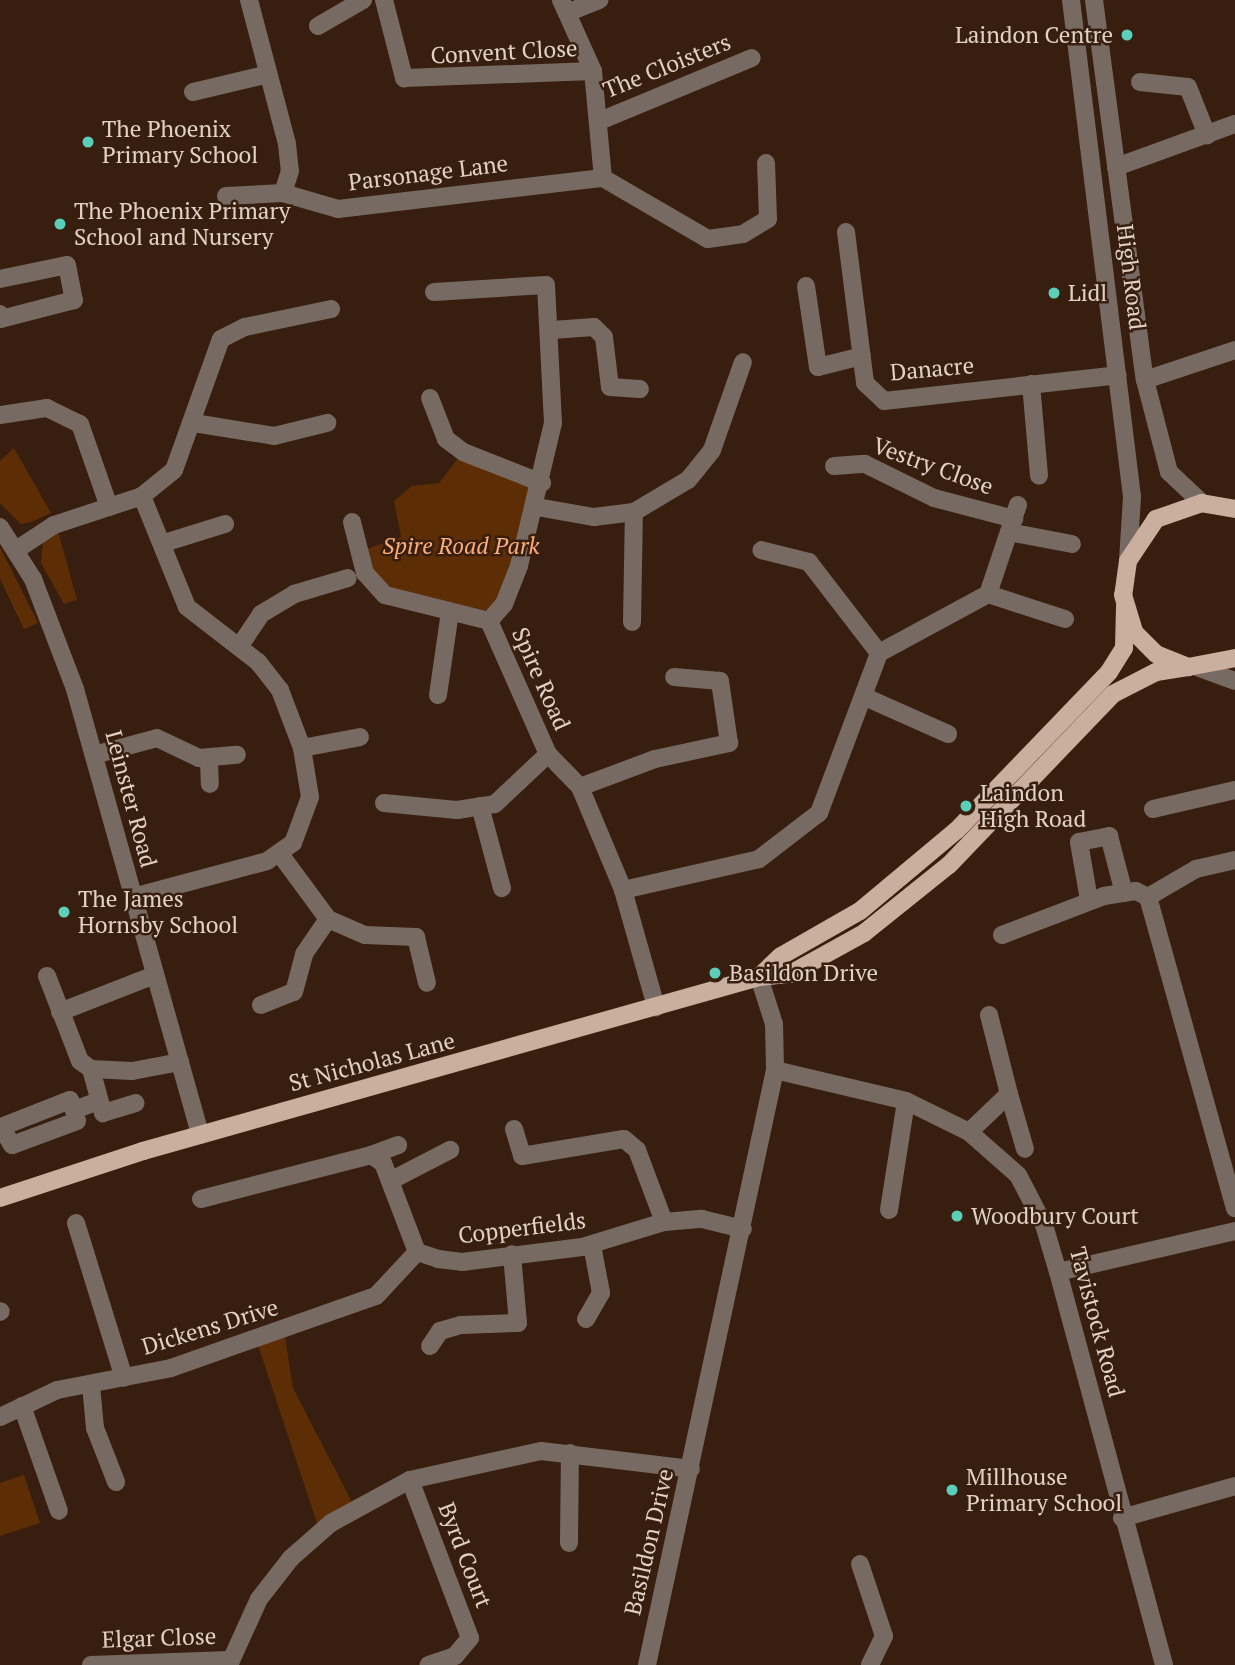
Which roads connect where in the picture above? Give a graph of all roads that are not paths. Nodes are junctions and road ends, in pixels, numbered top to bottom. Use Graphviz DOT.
graph roads {
  1 [pos="363,0"];
  2 [pos="600,0"];
  3 [pos="1070,0"];
  4 [pos="1094,0"];
  5 [pos="250,5"];
  6 [pos="387,5"];
  7 [pos="564,6"];
  8 [pos="318,26"];
  9 [pos="751,58"];
  10 [pos="593,71"];
  11 [pos="265,75"];
  12 [pos="1150,76"];
  13 [pos="193,92"];
  14 [pos="602,120"];
  15 [pos="1235,124"];
  16 [pos="1207,135"];
  17 [pos="766,163"];
  18 [pos="1116,167"];
  19 [pos="603,178"];
  20 [pos="283,192"];
  21 [pos="226,196"];
  22 [pos="846,232"];
  23 [pos="0,279"];
  24 [pos="806,286"];
  25 [pos="434,292"];
  26 [pos="331,309"];
  27 [pos="0,314"];
  28 [pos="552,330"];
  29 [pos="1235,349"];
  30 [pos="862,356"];
  31 [pos="743,362"];
  32 [pos="1118,375"];
  33 [pos="1145,380"];
  34 [pos="1031,384"];
  35 [pos="640,389"];
  36 [pos="430,398"];
  37 [pos="0,415"];
  38 [pos="194,423"];
  39 [pos="327,423"];
  40 [pos="834,466"];
  41 [pos="1040,476"];
  42 [pos="542,483"];
  43 [pos="142,496"];
  44 [pos="1206,503"];
  45 [pos="1235,503"];
  46 [pos="109,507"];
  47 [pos="537,507"];
  48 [pos="1235,509"];
  49 [pos="634,512"];
  50 [pos="1014,519"];
  51 [pos="352,522"];
  52 [pos="225,524"];
  53 [pos="0,527"];
  54 [pos="164,543"];
  55 [pos="1072,544"];
  56 [pos="16,550"];
  57 [pos="761,550"];
  58 [pos="1128,561"];
  59 [pos="348,578"];
  60 [pos="988,594"];
  61 [pos="1125,606"];
  62 [pos="450,612"];
  63 [pos="1065,619"];
  64 [pos="489,621"];
  65 [pos="632,622"];
  66 [pos="239,646"];
  67 [pos="879,653"];
  68 [pos="1235,658"];
  69 [pos="1193,667"];
  70 [pos="674,677"];
  71 [pos="1235,681"];
  72 [pos="438,695"];
  73 [pos="865,697"];
  74 [pos="948,734"];
  75 [pos="360,737"];
  76 [pos="302,748"];
  77 [pos="548,754"];
  78 [pos="94,755"];
  79 [pos="237,755"];
  80 [pos="209,760"];
  81 [pos="210,785"];
  82 [pos="580,788"];
  83 [pos="1235,790"];
  84 [pos="384,803"];
  85 [pos="480,806"];
  86 [pos="1153,809"];
  87 [pos="280,854"];
  88 [pos="1235,860"];
  89 [pos="502,888"];
  90 [pos="623,890"];
  91 [pos="1124,893"];
  92 [pos="133,897"];
  93 [pos="1148,897"];
  94 [pos="1089,900"];
  95 [pos="328,919"];
  96 [pos="1002,935"];
  97 [pos="155,975"];
  98 [pos="47,976"];
  99 [pos="759,978"];
  100 [pos="427,983"];
  101 [pos="261,1005"];
  102 [pos="656,1007"];
  103 [pos="60,1013"];
  104 [pos="989,1015"];
  105 [pos="180,1062"];
  106 [pos="91,1069"];
  107 [pos="775,1070"];
  108 [pos="1009,1094"];
  109 [pos="99,1101"];
  110 [pos="906,1101"];
  111 [pos="136,1103"];
  112 [pos="74,1110"];
  113 [pos="514,1129"];
  114 [pos="969,1132"];
  115 [pos="200,1135"];
  116 [pos="398,1144"];
  117 [pos="1025,1149"];
  118 [pos="450,1150"];
  119 [pos="371,1155"];
  120 [pos="390,1181"];
  121 [pos="0,1198"];
  122 [pos="201,1199"];
  123 [pos="1235,1208"];
  124 [pos="889,1210"];
  125 [pos="664,1222"];
  126 [pos="76,1223"];
  127 [pos="743,1229"];
  128 [pos="1235,1231"];
  129 [pos="592,1245"];
  130 [pos="417,1252"];
  131 [pos="512,1254"];
  132 [pos="1058,1272"];
  133 [pos="586,1318"];
  134 [pos="430,1346"];
  135 [pos="124,1378"];
  136 [pos="91,1385"];
  137 [pos="22,1406"];
  138 [pos="0,1417"];
  139 [pos="570,1453"];
  140 [pos="691,1469"];
  141 [pos="410,1480"];
  142 [pos="116,1482"];
  143 [pos="1235,1486"];
  144 [pos="59,1511"];
  145 [pos="1122,1518"];
  146 [pos="569,1543"];
  147 [pos="860,1564"];
  148 [pos="229,1662"];
  149 [pos="91,1665"];
  150 [pos="429,1665"];
  151 [pos="647,1665"];
  152 [pos="870,1665"];
  153 [pos="1164,1665"];
  1 -- 8 [label="street"];
  2 -- 7 [label="street"];
  3 -- 32 [label="street, High Road"];
  4 -- 18 [label="street, High Road"];
  5 -- 11 [label="street"];
  6 -- 10 [label="street, Convent Close"];
  7 -- 10 [label="street"];
  9 -- 14 [label="street, The Cloisters"];
  10 -- 14 [label="street"];
  11 -- 13 [label="street"];
  11 -- 20 [label="street"];
  12 -- 16 [label="street"];
  14 -- 19 [label="street"];
  15 -- 16 [label="street"];
  16 -- 18 [label="street"];
  17 -- 19 [label="street"];
  18 -- 33 [label="street, High Road"];
  19 -- 20 [label="street, Parsonage Lane"];
  20 -- 21 [label="street"];
  22 -- 30 [label="street, Danacre"];
  23 -- 27 [label="street"];
  24 -- 30 [label="street"];
  25 -- 28 [label="street"];
  26 -- 38 [label="street"];
  28 -- 35 [label="street"];
  28 -- 42 [label="street"];
  29 -- 33 [label="street"];
  30 -- 34 [label="street, Danacre"];
  31 -- 49 [label="street"];
  32 -- 34 [label="street, Danacre"];
  32 -- 58 [label="street, High Road"];
  33 -- 44 [label="street, High Road"];
  34 -- 41 [label="street"];
  36 -- 42 [label="street"];
  37 -- 46 [label="street"];
  38 -- 39 [label="street"];
  38 -- 43 [label="street"];
  40 -- 50 [label="street, Vestry Close"];
  42 -- 47 [label="street"];
  43 -- 46 [label="street"];
  43 -- 54 [label="street"];
  44 -- 45 [label="main road"];
  44 -- 48 [label="main road"];
  44 -- 58 [label="main road"];
  46 -- 56 [label="street"];
  47 -- 49 [label="street"];
  47 -- 64 [label="street"];
  49 -- 65 [label="street"];
  50 -- 55 [label="street, Vestry Close"];
  50 -- 60 [label="street"];
  51 -- 62 [label="street, Spire Road"];
  52 -- 54 [label="street"];
  53 -- 56 [label="street, Leinster Road"];
  54 -- 66 [label="street"];
  56 -- 78 [label="street, Leinster Road"];
  57 -- 67 [label="street"];
  58 -- 61 [label="main road, St Nicholas Lane"];
  59 -- 66 [label="street"];
  60 -- 63 [label="street"];
  60 -- 67 [label="street"];
  61 -- 69 [label="main road"];
  61 -- 99 [label="main road, St Nicholas Lane"];
  62 -- 64 [label="street, Spire Road"];
  62 -- 72 [label="street"];
  64 -- 77 [label="street, Spire Road"];
  66 -- 76 [label="street"];
  67 -- 73 [label="street"];
  68 -- 69 [label="main road, St Nicholas Lane"];
  69 -- 71 [label="street"];
  69 -- 99 [label="main road, St Nicholas Lane"];
  70 -- 82 [label="street"];
  73 -- 74 [label="street"];
  73 -- 90 [label="street"];
  75 -- 76 [label="street"];
  76 -- 87 [label="street"];
  77 -- 82 [label="street, Spire Road"];
  77 -- 85 [label="street"];
  78 -- 80 [label="street"];
  78 -- 92 [label="street, Leinster Road"];
  79 -- 80 [label="street"];
  80 -- 81 [label="street"];
  82 -- 90 [label="street, Spire Road"];
  83 -- 86 [label="street"];
  84 -- 85 [label="street"];
  85 -- 89 [label="street"];
  87 -- 92 [label="street"];
  87 -- 95 [label="street"];
  88 -- 93 [label="street"];
  90 -- 102 [label="street, Spire Road"];
  91 -- 93 [label="street"];
  91 -- 94 [label="street"];
  91 -- 94 [label="street"];
  92 -- 97 [label="street, Leinster Road"];
  93 -- 123 [label="street"];
  94 -- 96 [label="street"];
  95 -- 100 [label="street"];
  95 -- 101 [label="street"];
  97 -- 103 [label="street"];
  97 -- 105 [label="street, Leinster Road"];
  98 -- 103 [label="street"];
  99 -- 102 [label="main road, St Nicholas Lane"];
  99 -- 107 [label="street, Basildon Drive"];
  102 -- 115 [label="main road, St Nicholas Lane"];
  103 -- 106 [label="street"];
  104 -- 108 [label="street"];
  105 -- 106 [label="street"];
  105 -- 115 [label="street, Leinster Road"];
  106 -- 109 [label="street"];
  107 -- 110 [label="street, Tavistock Road"];
  107 -- 127 [label="street, Basildon Drive"];
  108 -- 114 [label="street"];
  108 -- 117 [label="street"];
  109 -- 111 [label="street"];
  109 -- 112 [label="street"];
  110 -- 114 [label="street, Tavistock Road"];
  110 -- 124 [label="street"];
  113 -- 125 [label="street"];
  114 -- 132 [label="street, Tavistock Road"];
  115 -- 121 [label="main road, St Nicholas Lane"];
  116 -- 119 [label="street"];
  118 -- 120 [label="street"];
  119 -- 120 [label="street"];
  119 -- 122 [label="street"];
  120 -- 130 [label="street"];
  125 -- 127 [label="street, Copperfields"];
  125 -- 129 [label="street, Copperfields"];
  126 -- 135 [label="street"];
  127 -- 140 [label="street, Basildon Drive"];
  128 -- 132 [label="street"];
  129 -- 131 [label="street, Copperfields"];
  129 -- 133 [label="street"];
  130 -- 131 [label="street, Copperfields"];
  130 -- 135 [label="street, Dickens Drive"];
  131 -- 134 [label="street"];
  132 -- 145 [label="street, Tavistock Road"];
  135 -- 136 [label="street, Dickens Drive"];
  136 -- 137 [label="street, Dickens Drive"];
  136 -- 142 [label="street"];
  137 -- 138 [label="street, Dickens Drive"];
  137 -- 144 [label="street"];
  139 -- 140 [label="street"];
  139 -- 141 [label="street"];
  139 -- 146 [label="street"];
  140 -- 151 [label="street, Basildon Drive"];
  141 -- 148 [label="street"];
  141 -- 150 [label="street, Byrd Court"];
  143 -- 145 [label="street"];
  145 -- 153 [label="street, Tavistock Road"];
  147 -- 152 [label="street"];
  148 -- 149 [label="street, Elgar Close"];
}
